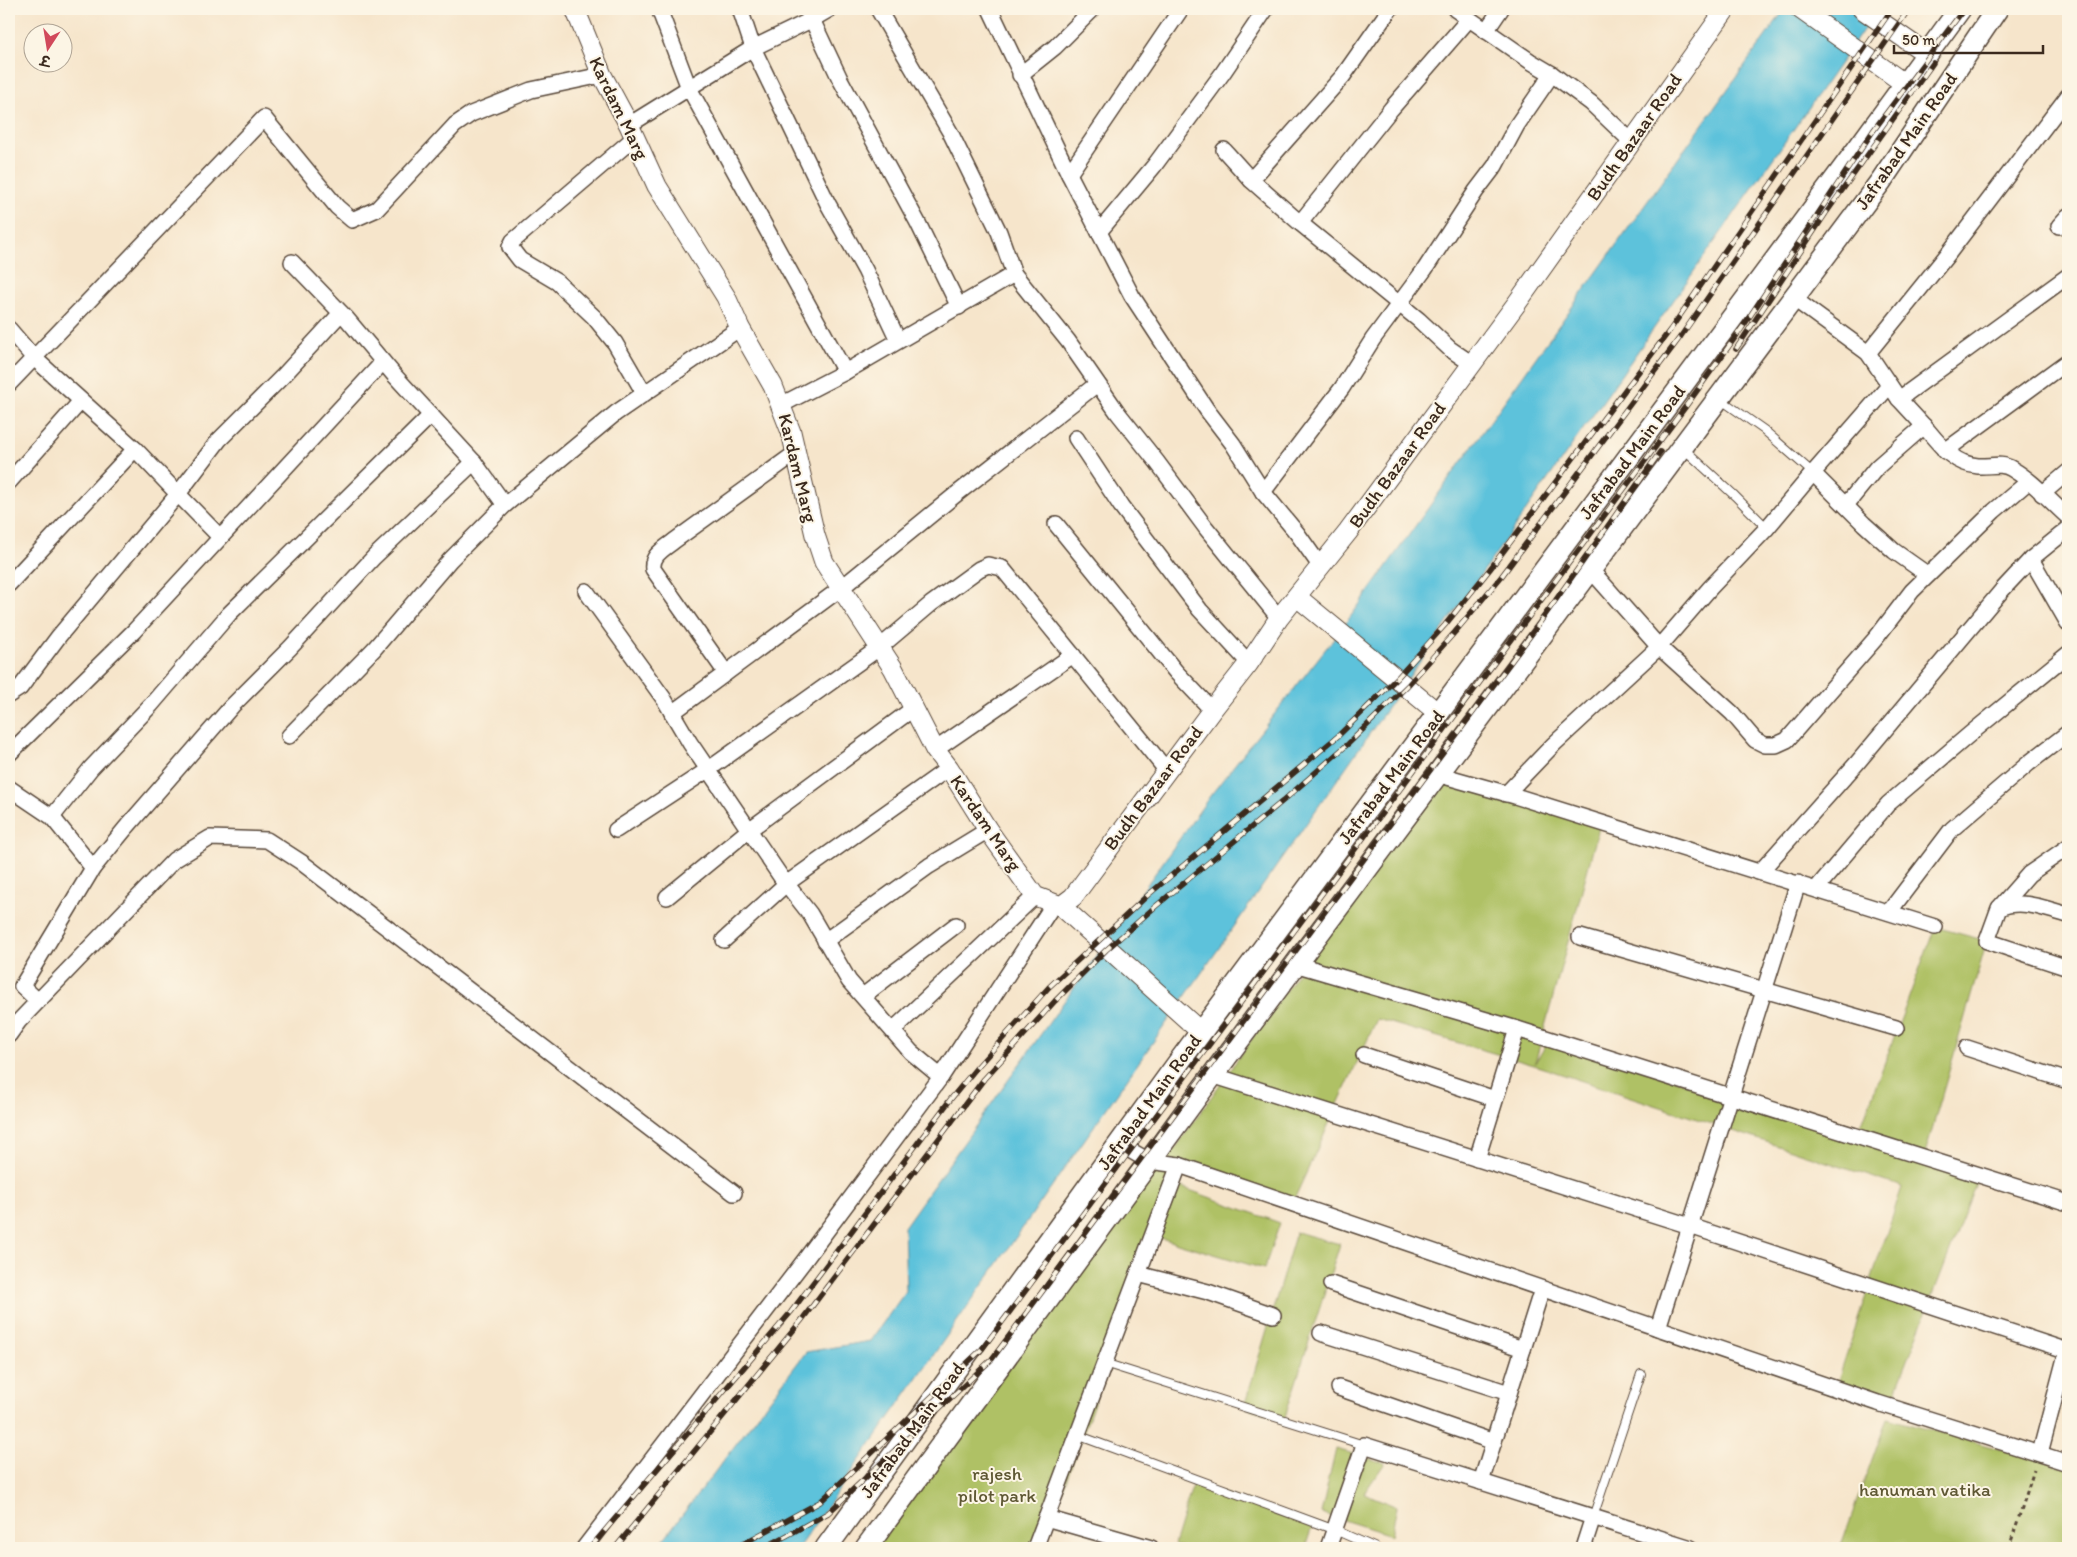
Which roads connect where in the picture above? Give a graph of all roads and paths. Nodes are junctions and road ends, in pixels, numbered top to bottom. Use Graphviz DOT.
graph roads {
  1 [pos="574,9"];
  2 [pos="659,9"];
  3 [pos="740,9"];
  4 [pos="830,9"];
  5 [pos="878,9"];
  6 [pos="990,9"];
  7 [pos="1093,9"];
  8 [pos="1181,9"];
  9 [pos="1266,9"];
  10 [pos="1390,9"];
  11 [pos="1455,9"];
  12 [pos="1501,9"];
  13 [pos="1726,9"];
  14 [pos="1800,9"];
  15 [pos="1862,9"];
  16 [pos="1960,9"];
  17 [pos="1997,9"];
  18 [pos="809,14"];
  19 [pos="1469,19"];
  20 [pos="1486,31"];
  21 [pos="753,48"];
  22 [pos="1927,54"];
  23 [pos="1552,74"];
  24 [pos="602,75"];
  25 [pos="1020,75"];
  26 [pos="1905,84"];
  27 [pos="689,88"];
  28 [pos="2068,96"];
  29 [pos="632,131"];
  30 [pos="1631,141"];
  31 [pos="1224,150"];
  32 [pos="1070,174"];
  33 [pos="1251,180"];
  34 [pos="1300,223"];
  35 [pos="1099,232"];
  36 [pos="292,262"];
  37 [pos="1014,274"];
  38 [pos="2068,276"];
  39 [pos="1793,298"];
  40 [pos="1399,304"];
  41 [pos="959,307"];
  42 [pos="341,313"];
  43 [pos="740,328"];
  44 [pos="9,330"];
  45 [pos="898,340"];
  46 [pos="1868,353"];
  47 [pos="33,357"];
  48 [pos="2068,361"];
  49 [pos="384,362"];
  50 [pos="1472,364"];
  51 [pos="845,372"];
  52 [pos="9,384"];
  53 [pos="1097,384"];
  54 [pos="1889,386"];
  55 [pos="644,392"];
  56 [pos="1718,398"];
  57 [pos="1899,399"];
  58 [pos="81,401"];
  59 [pos="781,405"];
  60 [pos="431,415"];
  61 [pos="1924,426"];
  62 [pos="1076,438"];
  63 [pos="1681,447"];
  64 [pos="135,449"];
  65 [pos="1945,451"];
  66 [pos="797,452"];
  67 [pos="474,462"];
  68 [pos="2068,472"];
  69 [pos="1813,473"];
  70 [pos="9,482"];
  71 [pos="2028,482"];
  72 [pos="1263,492"];
  73 [pos="178,494"];
  74 [pos="2042,494"];
  75 [pos="505,505"];
  76 [pos="1846,505"];
  77 [pos="2068,516"];
  78 [pos="1056,524"];
  79 [pos="1767,528"];
  80 [pos="2068,529"];
  81 [pos="220,537"];
  82 [pos="2031,559"];
  83 [pos="1322,567"];
  84 [pos="1590,570"];
  85 [pos="1928,575"];
  86 [pos="9,584"];
  87 [pos="840,589"];
  88 [pos="586,591"];
  89 [pos="1296,597"];
  90 [pos="1279,618"];
  91 [pos="2068,623"];
  92 [pos="1659,647"];
  93 [pos="880,648"];
  94 [pos="2068,654"];
  95 [pos="1073,655"];
  96 [pos="1248,663"];
  97 [pos="726,673"];
  98 [pos="10,696"];
  99 [pos="914,708"];
  100 [pos="1212,710"];
  101 [pos="672,713"];
  102 [pos="1438,713"];
  103 [pos="2068,733"];
  104 [pos="289,736"];
  105 [pos="935,750"];
  106 [pos="9,754"];
  107 [pos="949,768"];
  108 [pos="709,769"];
  109 [pos="1167,771"];
  110 [pos="1437,774"];
  111 [pos="9,788"];
  112 [pos="1506,794"];
  113 [pos="52,818"];
  114 [pos="616,830"];
  115 [pos="749,830"];
  116 [pos="988,830"];
  117 [pos="2068,847"];
  118 [pos="93,868"];
  119 [pos="1760,872"];
  120 [pos="1798,883"];
  121 [pos="786,884"];
  122 [pos="1816,889"];
  123 [pos="1035,896"];
  124 [pos="667,897"];
  125 [pos="1057,906"];
  126 [pos="1999,908"];
  127 [pos="1890,912"];
  128 [pos="2068,915"];
  129 [pos="956,925"];
  130 [pos="1935,927"];
  131 [pos="1580,937"];
  132 [pos="724,940"];
  133 [pos="825,941"];
  134 [pos="1295,964"];
  135 [pos="2068,968"];
  136 [pos="1763,991"];
  137 [pos="863,996"];
  138 [pos="38,1001"];
  139 [pos="1896,1028"];
  140 [pos="1517,1029"];
  141 [pos="892,1030"];
  142 [pos="1201,1032"];
  143 [pos="9,1035"];
  144 [pos="1967,1048"];
  145 [pos="1364,1055"];
  146 [pos="1212,1075"];
  147 [pos="941,1077"];
  148 [pos="2068,1081"];
  149 [pos="1730,1097"];
  150 [pos="1495,1099"];
  151 [pos="1119,1144"];
  152 [pos="1477,1159"];
  153 [pos="1149,1161"];
  154 [pos="1179,1165"];
  155 [pos="734,1194"];
  156 [pos="2068,1203"];
  157 [pos="1690,1226"];
  158 [pos="1138,1274"];
  159 [pos="1331,1284"];
  160 [pos="1542,1289"];
  161 [pos="1273,1315"];
  162 [pos="1658,1328"];
  163 [pos="1321,1333"];
  164 [pos="1523,1349"];
  165 [pos="2068,1349"];
  166 [pos="1104,1363"];
  167 [pos="1641,1374"];
  168 [pos="1339,1388"];
  169 [pos="1509,1393"];
  170 [pos="1077,1435"];
  171 [pos="1494,1442"];
  172 [pos="1364,1445"];
  173 [pos="2040,1453"];
  174 [pos="2068,1463"];
  175 [pos="1481,1482"];
  176 [pos="1593,1517"];
  177 [pos="1046,1518"];
  178 [pos="1334,1530"];
  179 [pos="584,1548"];
  180 [pos="826,1548"];
  181 [pos="866,1548"];
  182 [pos="1035,1548"];
  183 [pos="1152,1548"];
  184 [pos="1328,1548"];
  185 [pos="1376,1548"];
  186 [pos="1583,1548"];
  187 [pos="1691,1548"];
  188 [pos="2010,1548"];
  1 -- 24 [label="street, Kardam Marg"];
  2 -- 27 [label="street"];
  3 -- 21 [label="street"];
  4 -- 18 [label="street"];
  5 -- 37 [label="street"];
  6 -- 25 [label="street"];
  7 -- 25 [label="street"];
  8 -- 32 [label="street"];
  9 -- 35 [label="street"];
  10 -- 33 [label="street"];
  11 -- 19 [label="street"];
  12 -- 20 [label="street"];
  13 -- 30 [label="street, Budh Bazaar Road"];
  14 -- 26 [label="street"];
  15 -- 22 [label="street"];
  16 -- 22 [label="main road, Jafrabad Main Road"];
  17 -- 39 [label="main road, Jafrabad Main Road"];
  18 -- 21 [label="street"];
  18 -- 41 [label="street"];
  19 -- 20 [label="street"];
  19 -- 34 [label="street"];
  20 -- 23 [label="street"];
  21 -- 27 [label="street"];
  21 -- 45 [label="street"];
  22 -- 26 [label="main road, Jafrabad Main Road"];
  23 -- 30 [label="street"];
  23 -- 40 [label="street"];
  24 -- 29 [label="street, Kardam Marg"];
  24 -- 47 [label="street"];
  25 -- 32 [label="street"];
  26 -- 102 [label="main road, Jafrabad Main Road"];
  27 -- 29 [label="street"];
  27 -- 51 [label="street"];
  28 -- 46 [label="street"];
  29 -- 43 [label="street, Kardam Marg"];
  29 -- 55 [label="street"];
  30 -- 50 [label="street, Budh Bazaar Road"];
  31 -- 33 [label="street"];
  32 -- 35 [label="street"];
  33 -- 34 [label="street"];
  34 -- 40 [label="street"];
  35 -- 72 [label="street"];
  36 -- 42 [label="street"];
  37 -- 41 [label="street"];
  37 -- 53 [label="street"];
  38 -- 57 [label="street"];
  39 -- 46 [label="street"];
  39 -- 56 [label="main road, Jafrabad Main Road"];
  40 -- 50 [label="street"];
  40 -- 72 [label="street"];
  41 -- 45 [label="street"];
  42 -- 49 [label="street"];
  42 -- 73 [label="street"];
  43 -- 55 [label="street"];
  43 -- 59 [label="street, Kardam Marg"];
  44 -- 47 [label="street"];
  45 -- 51 [label="street"];
  46 -- 54 [label="street"];
  47 -- 52 [label="street"];
  47 -- 58 [label="street"];
  48 -- 65 [label="street"];
  49 -- 60 [label="street"];
  49 -- 81 [label="street"];
  50 -- 83 [label="street, Budh Bazaar Road"];
  51 -- 59 [label="street"];
  53 -- 87 [label="street"];
  53 -- 90 [label="street"];
  54 -- 57 [label="street"];
  54 -- 69 [label="street"];
  55 -- 75 [label="street"];
  56 -- 63 [label="main road, Jafrabad Main Road"];
  56 -- 69 [label="lane"];
  57 -- 61 [label="street"];
  58 -- 64 [label="street"];
  58 -- 70 [label="street"];
  59 -- 66 [label="street, Kardam Marg"];
  60 -- 67 [label="street"];
  60 -- 113 [label="street"];
  61 -- 65 [label="street"];
  61 -- 76 [label="street"];
  62 -- 96 [label="street"];
  63 -- 79 [label="lane"];
  63 -- 84 [label="main road, Jafrabad Main Road"];
  64 -- 73 [label="street"];
  64 -- 86 [label="street"];
  65 -- 71 [label="street"];
  66 -- 87 [label="street, Kardam Marg"];
  66 -- 97 [label="street"];
  67 -- 75 [label="street"];
  67 -- 118 [label="street"];
  68 -- 74 [label="street"];
  69 -- 76 [label="street"];
  69 -- 79 [label="street"];
  71 -- 74 [label="street"];
  71 -- 85 [label="street"];
  72 -- 83 [label="street"];
  73 -- 81 [label="street"];
  73 -- 98 [label="street"];
  74 -- 77 [label="street"];
  75 -- 104 [label="street"];
  76 -- 85 [label="street"];
  78 -- 100 [label="street"];
  79 -- 92 [label="street"];
  80 -- 82 [label="street"];
  81 -- 106 [label="street"];
  82 -- 91 [label="street"];
  82 -- 119 [label="street"];
  83 -- 89 [label="street, Budh Bazaar Road"];
  84 -- 92 [label="street"];
  84 -- 110 [label="main road, Jafrabad Main Road"];
  85 -- 92 [label="street"];
  87 -- 93 [label="street, Kardam Marg"];
  87 -- 97 [label="street"];
  88 -- 101 [label="street"];
  89 -- 90 [label="street, Budh Bazaar Road"];
  89 -- 102 [label="street"];
  90 -- 96 [label="street, Budh Bazaar Road"];
  92 -- 112 [label="street"];
  93 -- 95 [label="street"];
  93 -- 99 [label="street, Kardam Marg"];
  93 -- 108 [label="street"];
  94 -- 122 [label="street"];
  95 -- 105 [label="street"];
  95 -- 109 [label="street"];
  96 -- 100 [label="street, Budh Bazaar Road"];
  97 -- 101 [label="street"];
  99 -- 105 [label="street, Kardam Marg"];
  99 -- 115 [label="street"];
  100 -- 109 [label="street, Budh Bazaar Road"];
  101 -- 108 [label="street"];
  102 -- 142 [label="main road, Jafrabad Main Road"];
  103 -- 127 [label="street"];
  105 -- 107 [label="street, Kardam Marg"];
  107 -- 116 [label="street, Kardam Marg"];
  107 -- 121 [label="street"];
  108 -- 114 [label="street"];
  108 -- 115 [label="street"];
  109 -- 125 [label="street, Budh Bazaar Road"];
  110 -- 112 [label="street"];
  110 -- 134 [label="main road, Jafrabad Main Road"];
  111 -- 113 [label="street"];
  112 -- 119 [label="street"];
  113 -- 118 [label="street"];
  115 -- 121 [label="street"];
  115 -- 124 [label="street"];
  116 -- 123 [label="street, Kardam Marg"];
  116 -- 133 [label="street"];
  117 -- 126 [label="street"];
  118 -- 138 [label="street"];
  119 -- 120 [label="street"];
  120 -- 122 [label="street"];
  120 -- 136 [label="street"];
  121 -- 132 [label="street"];
  121 -- 133 [label="street"];
  122 -- 127 [label="street"];
  123 -- 125 [label="street, Kardam Marg"];
  123 -- 141 [label="street"];
  125 -- 142 [label="street, Kardam Marg"];
  125 -- 147 [label="street"];
  126 -- 128 [label="street"];
  126 -- 135 [label="street"];
  127 -- 130 [label="street"];
  129 -- 137 [label="street"];
  131 -- 136 [label="street"];
  133 -- 137 [label="street"];
  134 -- 140 [label="street"];
  134 -- 146 [label="main road, Jafrabad Main Road"];
  136 -- 139 [label="street"];
  136 -- 149 [label="street"];
  137 -- 141 [label="street"];
  138 -- 143 [label="street"];
  138 -- 155 [label="street"];
  140 -- 149 [label="street"];
  140 -- 150 [label="street"];
  141 -- 147 [label="street"];
  142 -- 151 [label="main road, Jafrabad Main Road"];
  144 -- 148 [label="street"];
  145 -- 150 [label="street"];
  146 -- 152 [label="street"];
  146 -- 153 [label="main road, Jafrabad Main Road"];
  147 -- 179 [label="street"];
  149 -- 156 [label="street"];
  149 -- 157 [label="street"];
  150 -- 152 [label="street"];
  151 -- 153 [label="street"];
  151 -- 180 [label="main road, Jafrabad Main Road"];
  152 -- 157 [label="street"];
  153 -- 154 [label="street"];
  153 -- 181 [label="main road, Jafrabad Main Road"];
  154 -- 158 [label="street"];
  154 -- 160 [label="street"];
  157 -- 162 [label="street"];
  157 -- 165 [label="street"];
  158 -- 161 [label="street"];
  158 -- 166 [label="street"];
  159 -- 164 [label="street"];
  160 -- 162 [label="street"];
  160 -- 164 [label="street"];
  162 -- 173 [label="street"];
  163 -- 169 [label="street"];
  164 -- 169 [label="street"];
  165 -- 173 [label="street"];
  166 -- 170 [label="street"];
  166 -- 172 [label="lane"];
  167 -- 176 [label="lane"];
  168 -- 171 [label="street"];
  169 -- 171 [label="street"];
  170 -- 177 [label="street"];
  170 -- 178 [label="lane"];
  171 -- 175 [label="street"];
  172 -- 175 [label="street"];
  172 -- 178 [label="street"];
  173 -- 174 [label="street"];
  173 -- 188 [label="path"];
  175 -- 176 [label="street"];
  176 -- 186 [label="street"];
  176 -- 187 [label="street"];
  177 -- 182 [label="street"];
  177 -- 183 [label="street"];
  178 -- 184 [label="street"];
  178 -- 185 [label="lane"];
}
